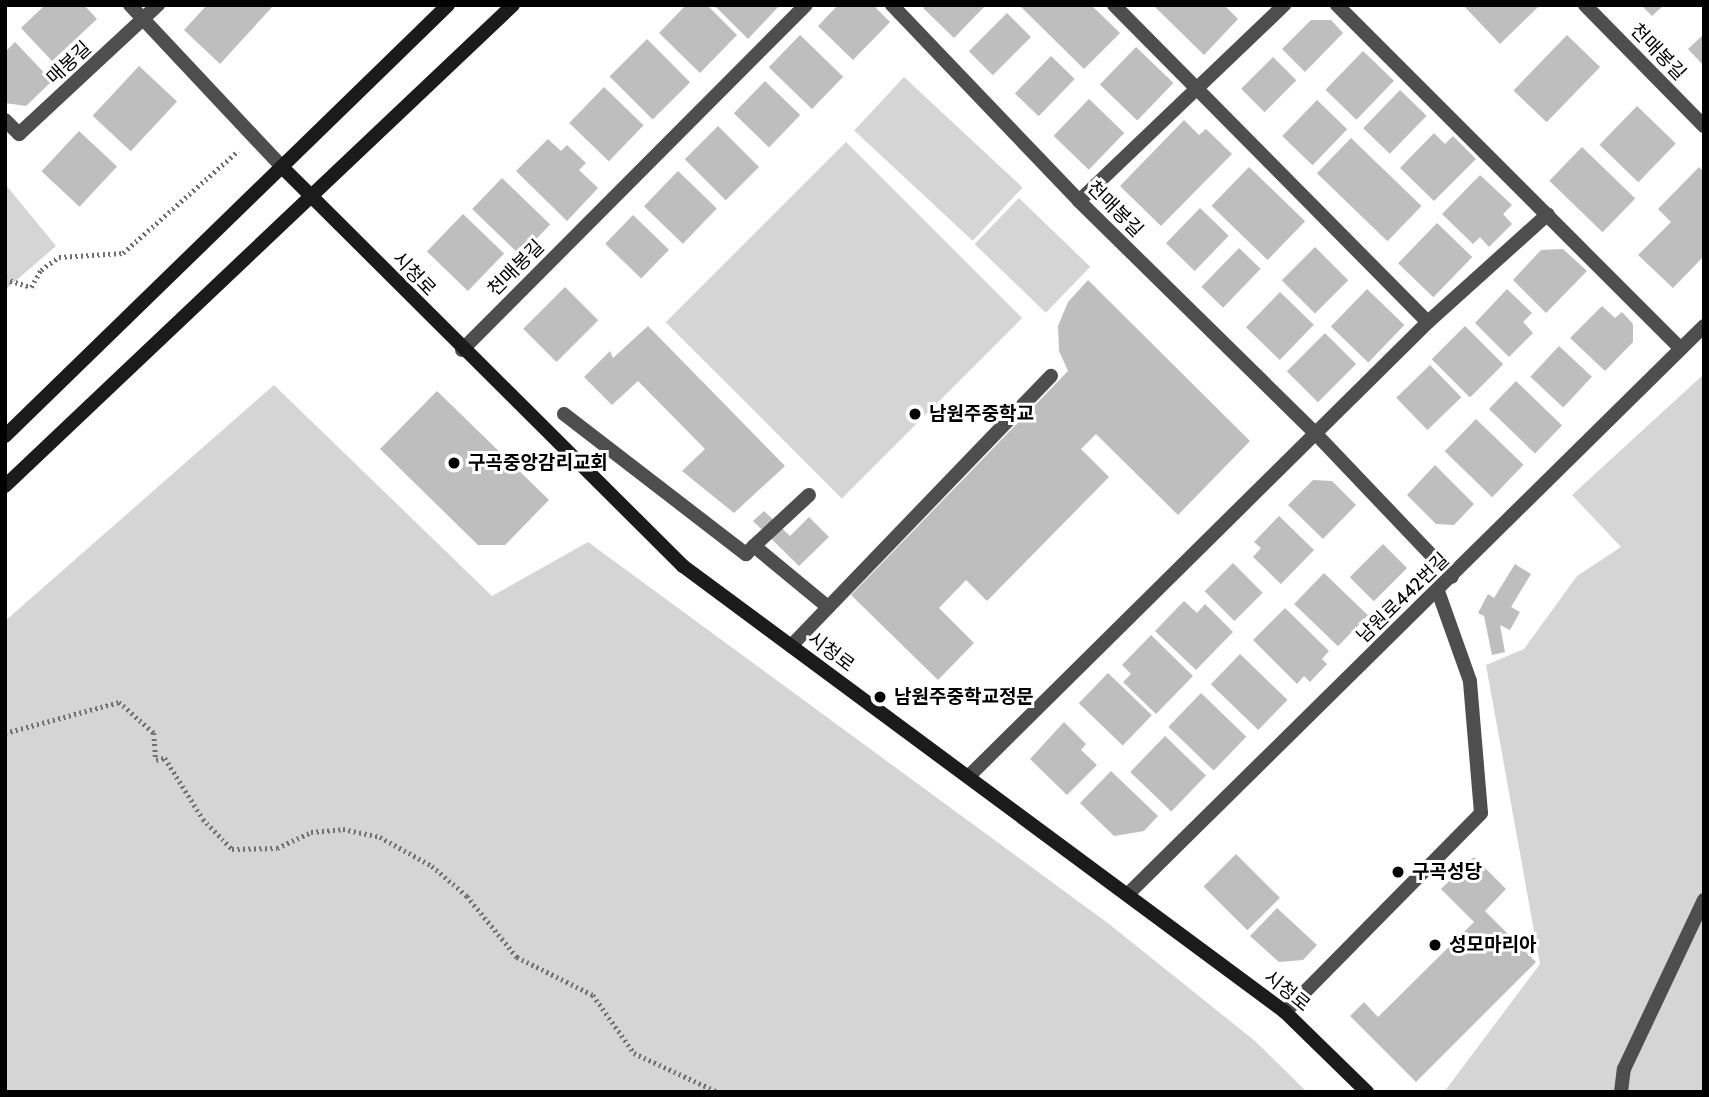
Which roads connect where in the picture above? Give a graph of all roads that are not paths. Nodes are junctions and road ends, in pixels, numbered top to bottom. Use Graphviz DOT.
graph roads {
  1 [pos="130,5"];
  2 [pos="158,5"];
  3 [pos="448,5"];
  4 [pos="513,5"];
  5 [pos="806,5"];
  6 [pos="892,5"];
  7 [pos="1114,5"];
  8 [pos="1284,5"];
  9 [pos="1337,5"];
  10 [pos="1585,5"];
  11 [pos="144,20"];
  12 [pos="1197,90"];
  13 [pos="5,120"];
  14 [pos="1704,126"];
  15 [pos="282,167"];
  16 [pos="312,196"];
  17 [pos="1079,201"];
  18 [pos="1548,214"];
  19 [pos="1428,322"];
  20 [pos="1704,326"];
  21 [pos="1681,349"];
  22 [pos="462,350"];
  23 [pos="1051,376"];
  24 [pos="564,414"];
  25 [pos="1316,434"];
  26 [pos="5,436"];
  27 [pos="5,486"];
  28 [pos="809,495"];
  29 [pos="754,546"];
  30 [pos="1452,577"];
  31 [pos="1438,591"];
  32 [pos="828,607"];
  33 [pos="791,646"];
  34 [pos="969,776"];
  35 [pos="1128,894"];
  36 [pos="1704,900"];
  37 [pos="1285,1012"];
  38 [pos="1367,1092"];
  39 [pos="1621,1092"];
  1 -- 11 [label="street"];
  2 -- 11 [label="street, 매봉길"];
  3 -- 15 [label="street"];
  4 -- 16 [label="street"];
  5 -- 22 [label="street, 천매봉길"];
  6 -- 17 [label="street, 천매봉길"];
  7 -- 12 [label="street"];
  8 -- 12 [label="street"];
  9 -- 18 [label="street"];
  10 -- 14 [label="street, 천매봉길"];
  11 -- 13 [label="street, 매봉길"];
  11 -- 15 [label="street"];
  12 -- 17 [label="street"];
  12 -- 19 [label="street"];
  15 -- 16 [label="street, 시청로"];
  15 -- 26 [label="street"];
  16 -- 22 [label="street, 시청로"];
  16 -- 27 [label="street"];
  17 -- 25 [label="street, 천매봉길"];
  18 -- 19 [label="street"];
  18 -- 21 [label="street"];
  19 -- 25 [label="street"];
  20 -- 21 [label="street, 남원로442번길"];
  21 -- 30 [label="street, 남원로442번길"];
  22 -- 33 [label="street, 시청로"];
  23 -- 32 [label="street"];
  24 -- 29 [label="street"];
  25 -- 30 [label="street, 천매봉길"];
  25 -- 34 [label="street"];
  28 -- 29 [label="street"];
  29 -- 32 [label="street"];
  30 -- 31 [label="street, 남원로442번길"];
  31 -- 35 [label="street, 남원로442번길"];
  31 -- 37 [label="street"];
  32 -- 33 [label="street"];
  33 -- 34 [label="street, 시청로"];
  34 -- 35 [label="street, 시청로"];
  35 -- 37 [label="street, 시청로"];
  36 -- 39 [label="street"];
  37 -- 38 [label="street, 시청로"];
}
